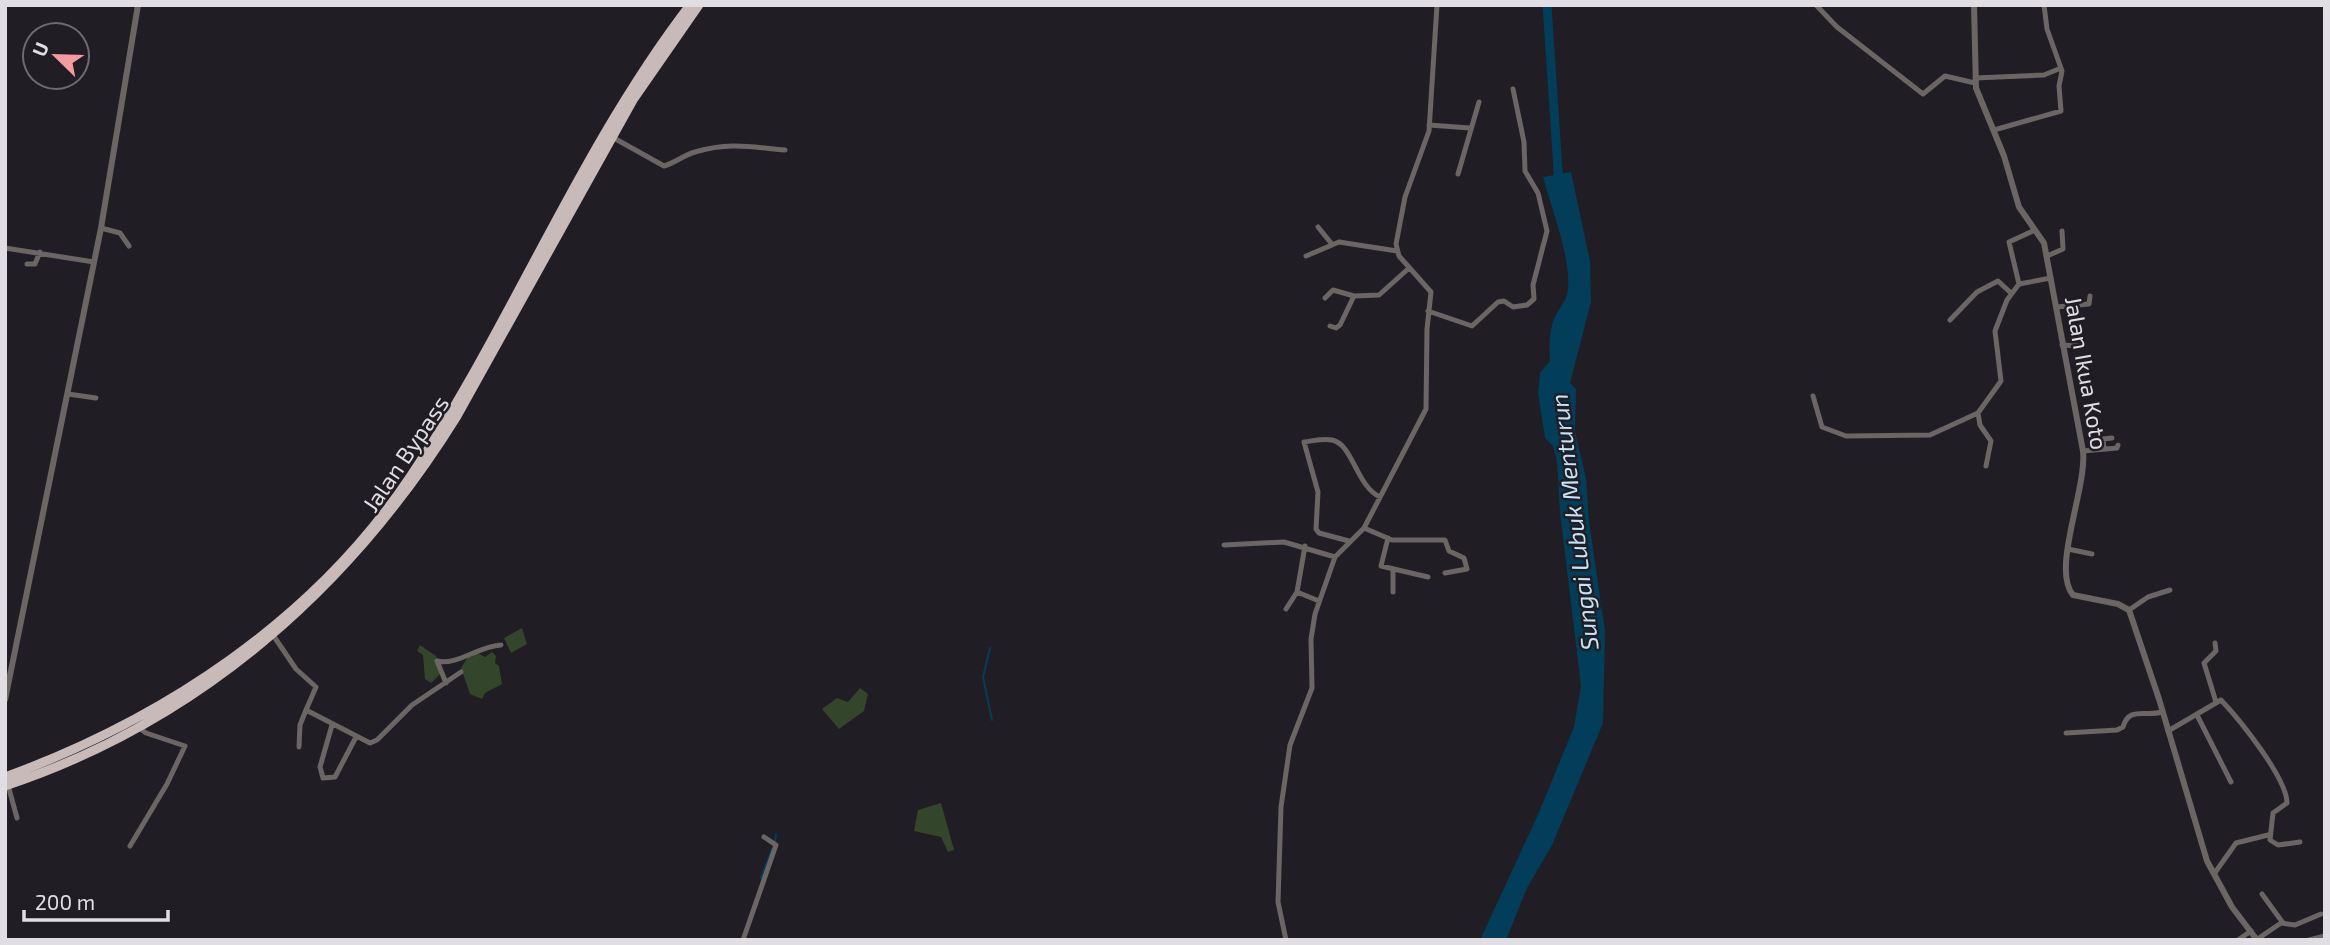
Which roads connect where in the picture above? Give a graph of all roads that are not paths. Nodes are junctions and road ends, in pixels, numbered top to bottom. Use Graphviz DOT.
graph roads {
  1 [pos="138,5"];
  2 [pos="690,5"];
  3 [pos="699,5"];
  4 [pos="1437,5"];
  5 [pos="1816,5"];
  6 [pos="1974,5"];
  7 [pos="2044,5"];
  8 [pos="2061,68"];
  9 [pos="1975,80"];
  10 [pos="1513,89"];
  11 [pos="1479,102"];
  12 [pos="1429,125"];
  13 [pos="1470,128"];
  14 [pos="1994,130"];
  15 [pos="612,137"];
  16 [pos="785,150"];
  17 [pos="1458,174"];
  18 [pos="578,190"];
  19 [pos="1318,227"];
  20 [pos="101,228"];
  21 [pos="2035,230"];
  22 [pos="2062,232"];
  23 [pos="1332,243"];
  24 [pos="129,246"];
  25 [pos="5,248"];
  26 [pos="1397,251"];
  27 [pos="40,253"];
  28 [pos="1306,256"];
  29 [pos="2047,256"];
  30 [pos="94,262"];
  31 [pos="27,264"];
  32 [pos="1408,269"];
  33 [pos="2051,278"];
  34 [pos="2019,284"];
  35 [pos="2011,293"];
  36 [pos="1354,296"];
  37 [pos="2090,296"];
  38 [pos="1325,298"];
  39 [pos="2057,306"];
  40 [pos="1428,311"];
  41 [pos="1950,320"];
  42 [pos="1330,326"];
  43 [pos="2062,345"];
  44 [pos="2079,345"];
  45 [pos="68,394"];
  46 [pos="1813,397"];
  47 [pos="96,398"];
  48 [pos="1978,413"];
  49 [pos="2112,438"];
  50 [pos="2118,444"];
  51 [pos="2104,449"];
  52 [pos="2083,452"];
  53 [pos="1986,466"];
  54 [pos="1380,497"];
  55 [pos="1364,528"];
  56 [pos="1388,538"];
  57 [pos="1349,541"];
  58 [pos="1224,545"];
  59 [pos="1305,546"];
  60 [pos="2068,549"];
  61 [pos="2092,554"];
  62 [pos="1335,557"];
  63 [pos="1393,571"];
  64 [pos="1446,573"];
  65 [pos="1428,577"];
  66 [pos="2170,590"];
  67 [pos="1297,592"];
  68 [pos="1393,592"];
  69 [pos="1319,601"];
  70 [pos="1286,609"];
  71 [pos="2129,610"];
  72 [pos="273,635"];
  73 [pos="2215,643"];
  74 [pos="501,645"];
  75 [pos="461,672"];
  76 [pos="446,684"];
  77 [pos="5,700"];
  78 [pos="2216,702"];
  79 [pos="306,710"];
  80 [pos="2162,712"];
  81 [pos="2197,715"];
  82 [pos="148,717"];
  83 [pos="332,725"];
  84 [pos="138,727"];
  85 [pos="2168,731"];
  86 [pos="2066,733"];
  87 [pos="356,737"];
  88 [pos="299,747"];
  89 [pos="2231,782"];
  90 [pos="6,783"];
  91 [pos="17,818"];
  92 [pos="2269,835"];
  93 [pos="764,837"];
  94 [pos="2300,842"];
  95 [pos="130,846"];
  96 [pos="2214,874"];
  97 [pos="2262,894"];
  98 [pos="2320,914"];
  99 [pos="2283,923"];
  100 [pos="2251,931"];
  101 [pos="2325,936"];
  102 [pos="743,940"];
  103 [pos="1286,940"];
  104 [pos="2238,940"];
  105 [pos="2256,940"];
  106 [pos="2309,940"];
  1 -- 20 [label="street"];
  2 -- 18 [label="highway, Jalan Bypass"];
  3 -- 15 [label="highway, Jalan Bypass"];
  4 -- 12 [label="street"];
  5 -- 9 [label="street"];
  6 -- 9 [label="street, Jalan Ikua Koto"];
  7 -- 8 [label="street"];
  8 -- 9 [label="street"];
  8 -- 14 [label="street"];
  9 -- 14 [label="street, Jalan Ikua Koto"];
  10 -- 40 [label="street"];
  11 -- 13 [label="street"];
  12 -- 13 [label="street"];
  12 -- 26 [label="street"];
  13 -- 17 [label="street"];
  14 -- 21 [label="street, Jalan Ikua Koto"];
  15 -- 16 [label="street"];
  15 -- 18 [label="highway, Jalan Bypass"];
  18 -- 72 [label="highway, Jalan Bypass"];
  18 -- 82 [label="highway, Jalan Bypass"];
  19 -- 23 [label="street"];
  20 -- 24 [label="street"];
  20 -- 30 [label="street"];
  21 -- 29 [label="street, Jalan Ikua Koto"];
  21 -- 34 [label="street"];
  22 -- 29 [label="street"];
  23 -- 26 [label="street"];
  23 -- 28 [label="street"];
  25 -- 27 [label="street"];
  26 -- 32 [label="street"];
  27 -- 30 [label="street"];
  27 -- 31 [label="street"];
  29 -- 33 [label="street, Jalan Ikua Koto"];
  30 -- 45 [label="street"];
  32 -- 36 [label="street"];
  32 -- 40 [label="street"];
  33 -- 34 [label="street"];
  33 -- 39 [label="street, Jalan Ikua Koto"];
  34 -- 35 [label="street"];
  35 -- 41 [label="street"];
  35 -- 48 [label="street"];
  36 -- 38 [label="street"];
  36 -- 42 [label="street"];
  37 -- 39 [label="street"];
  39 -- 43 [label="street, Jalan Ikua Koto"];
  40 -- 54 [label="street"];
  43 -- 44 [label="street"];
  43 -- 52 [label="street, Jalan Ikua Koto"];
  45 -- 47 [label="street"];
  45 -- 77 [label="street"];
  46 -- 48 [label="street"];
  48 -- 53 [label="street"];
  49 -- 51 [label="street"];
  50 -- 51 [label="street"];
  51 -- 52 [label="street"];
  52 -- 60 [label="street, Jalan Ikua Koto"];
  54 -- 55 [label="street"];
  54 -- 57 [label="street"];
  55 -- 56 [label="street"];
  55 -- 57 [label="street"];
  56 -- 63 [label="street"];
  56 -- 64 [label="street"];
  57 -- 62 [label="street"];
  58 -- 59 [label="street"];
  59 -- 62 [label="street"];
  59 -- 67 [label="street"];
  60 -- 61 [label="street"];
  60 -- 71 [label="street, Jalan Ikua Koto"];
  62 -- 69 [label="street"];
  63 -- 65 [label="street"];
  63 -- 68 [label="street"];
  66 -- 71 [label="street"];
  67 -- 69 [label="street"];
  67 -- 70 [label="street"];
  69 -- 103 [label="street"];
  71 -- 80 [label="street"];
  72 -- 79 [label="street"];
  72 -- 82 [label="highway, Jalan Bypass"];
  73 -- 78 [label="street"];
  74 -- 76 [label="street"];
  75 -- 76 [label="street"];
  76 -- 87 [label="street"];
  78 -- 81 [label="street"];
  78 -- 92 [label="street"];
  79 -- 83 [label="street"];
  79 -- 88 [label="street"];
  80 -- 85 [label="street"];
  80 -- 86 [label="street"];
  81 -- 85 [label="street"];
  81 -- 89 [label="street"];
  82 -- 84 [label="highway, Jalan Bypass"];
  82 -- 90 [label="highway, Jalan Bypass"];
  83 -- 87 [label="street"];
  83 -- 87 [label="street"];
  84 -- 90 [label="highway, Jalan Bypass"];
  84 -- 95 [label="street"];
  85 -- 96 [label="street"];
  90 -- 91 [label="street"];
  92 -- 94 [label="street"];
  92 -- 96 [label="street"];
  93 -- 102 [label="street"];
  96 -- 100 [label="street"];
  97 -- 99 [label="street"];
  98 -- 99 [label="street"];
  99 -- 105 [label="street"];
  100 -- 104 [label="street"];
  100 -- 105 [label="street"];
  101 -- 106 [label="street"];
}
